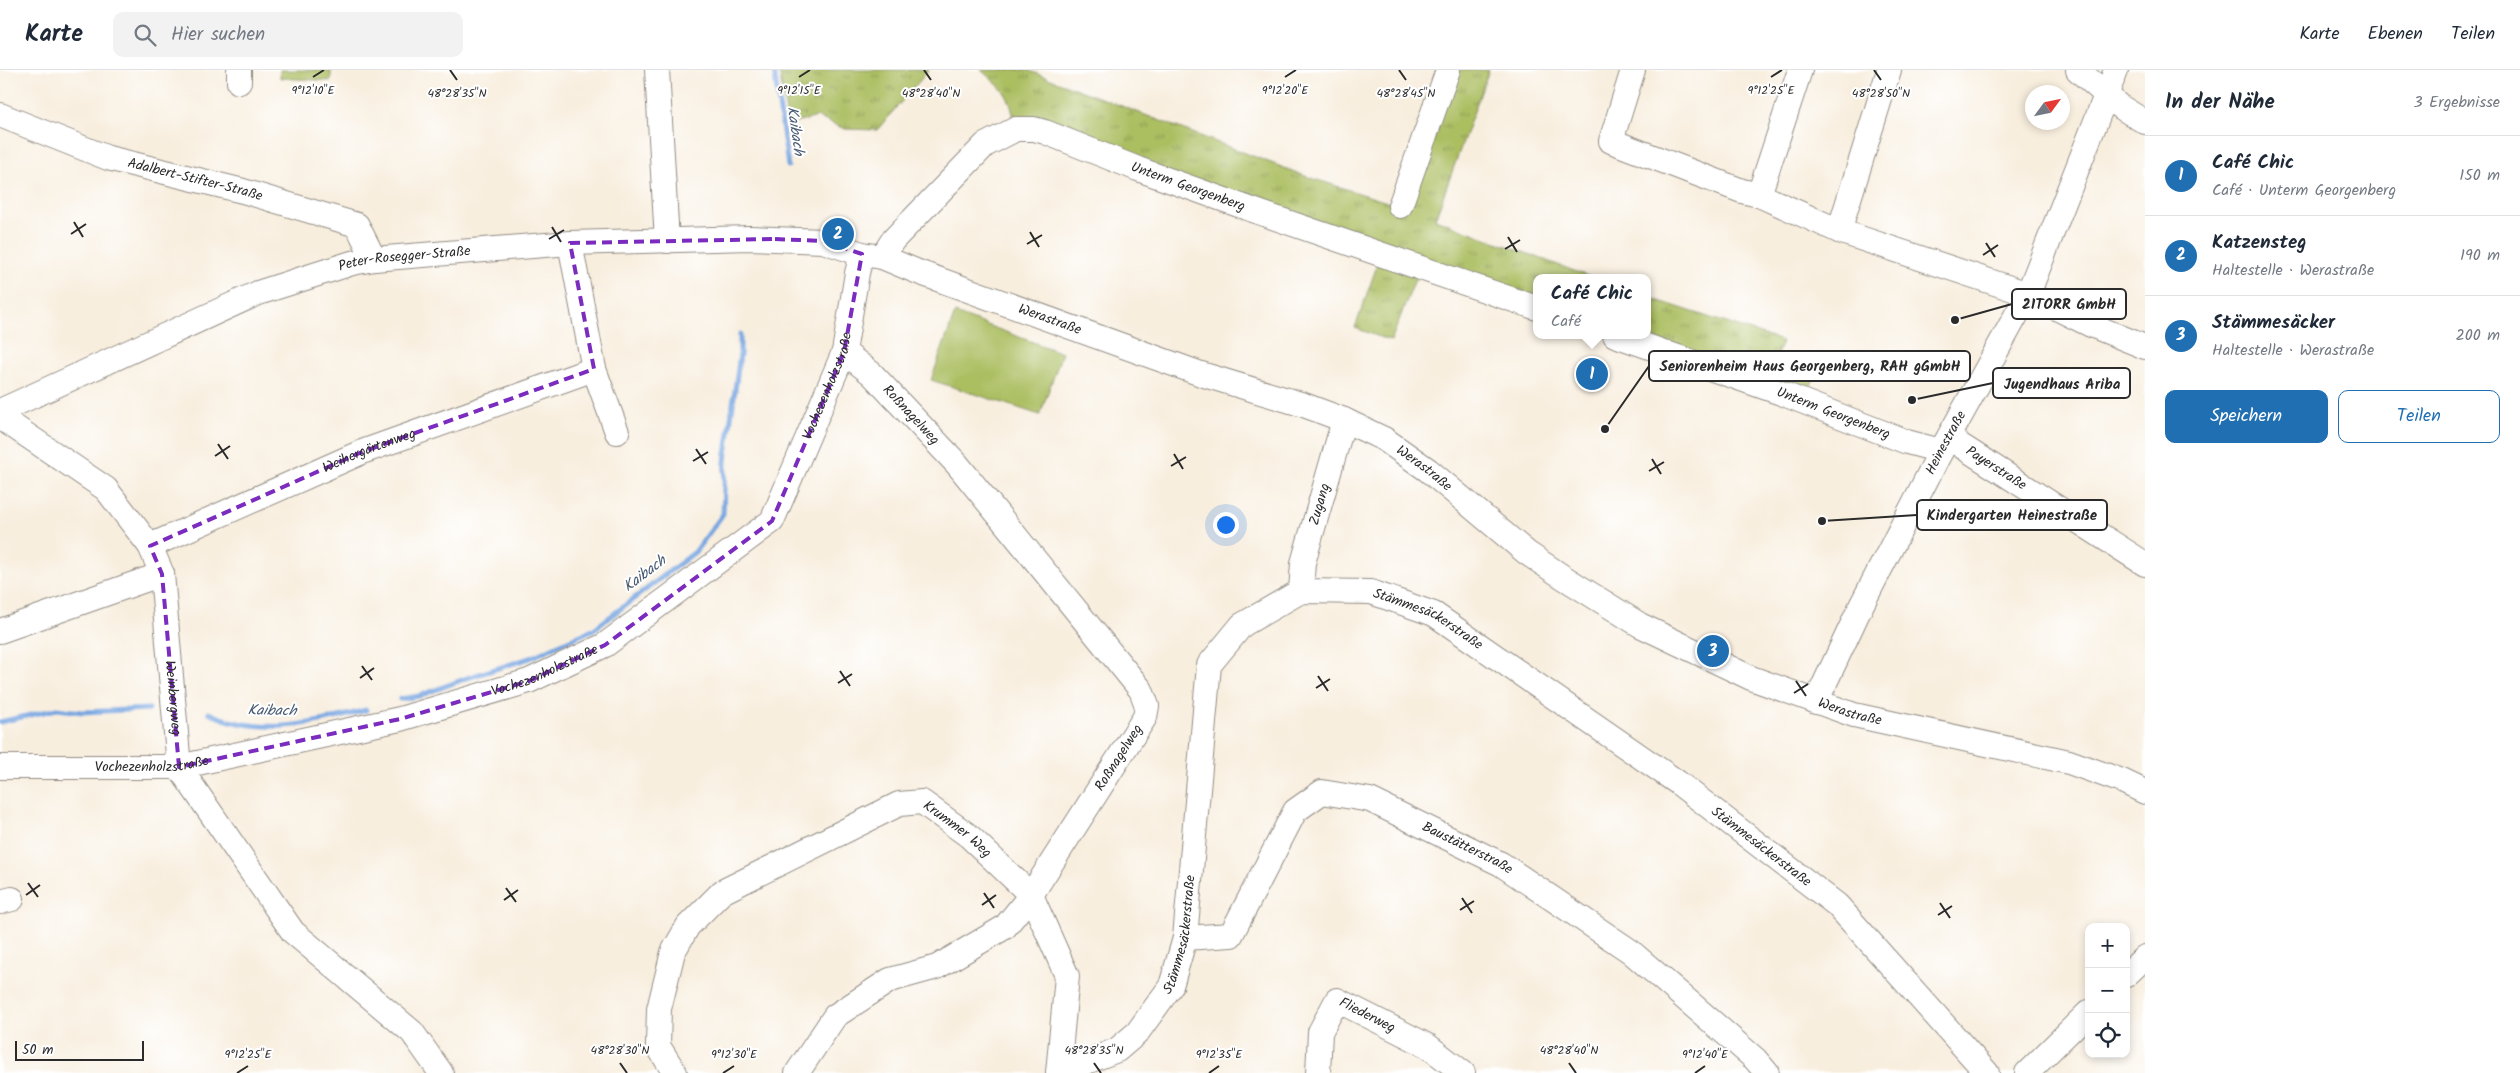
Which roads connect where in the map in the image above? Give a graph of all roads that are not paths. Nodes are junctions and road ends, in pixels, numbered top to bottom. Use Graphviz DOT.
graph roads {
  1 [pos="656,70"];
  2 [pos="1448,70"];
  3 [pos="1633,70"];
  4 [pos="1800,70"];
  5 [pos="1890,70"];
  6 [pos="2078,70"];
  7 [pos="2116,70"];
  8 [pos="2106,96"];
  9 [pos="0,115"];
  10 [pos="2145,122"];
  11 [pos="1759,195"];
  12 [pos="1400,206"];
  13 [pos="1838,231"];
  14 [pos="667,240"];
  15 [pos="570,243"];
  16 [pos="872,255"];
  17 [pos="374,259"];
  18 [pos="2028,294"];
  19 [pos="1533,307"];
  20 [pos="1626,339"];
  21 [pos="2145,347"];
  22 [pos="844,352"];
  23 [pos="594,369"];
  24 [pos="0,411"];
  25 [pos="0,417"];
  26 [pos="1344,420"];
  27 [pos="617,432"];
  28 [pos="1945,445"];
  29 [pos="150,546"];
  30 [pos="2145,564"];
  31 [pos="162,574"];
  32 [pos="1300,591"];
  33 [pos="0,631"];
  34 [pos="1816,702"];
  35 [pos="0,767"];
  36 [pos="179,767"];
  37 [pos="2145,792"];
  38 [pos="1031,895"];
  39 [pos="1185,938"];
  40 [pos="2145,956"];
  41 [pos="2130,971"];
  42 [pos="2088,1013"];
  43 [pos="441,1073"];
  44 [pos="675,1073"];
  45 [pos="797,1073"];
  46 [pos="1058,1073"];
  47 [pos="1318,1073"];
  48 [pos="1463,1073"];
  49 [pos="1767,1073"];
  50 [pos="1987,1073"];
  51 [pos="2027,1073"];
  1 -- 14 [label="street"];
  2 -- 12 [label="street"];
  3 -- 11 [label="street"];
  4 -- 11 [label="street"];
  5 -- 13 [label="street"];
  6 -- 8 [label="street"];
  7 -- 8 [label="street, Heinestraße"];
  8 -- 10 [label="street"];
  8 -- 18 [label="street, Heinestraße"];
  9 -- 17 [label="street, Adalbert-Stifter-Straße"];
  11 -- 13 [label="street"];
  13 -- 18 [label="street"];
  14 -- 15 [label="street, Peter-Rosegger-Straße"];
  14 -- 16 [label="street, Werastraße"];
  15 -- 17 [label="street, Peter-Rosegger-Straße"];
  15 -- 23 [label="street"];
  16 -- 19 [label="street, Unterm Georgenberg"];
  16 -- 22 [label="street, Vochezenholzstraße"];
  16 -- 26 [label="street, Werastraße"];
  17 -- 24 [label="street, Peter-Rosegger-Straße"];
  18 -- 21 [label="street"];
  18 -- 28 [label="street, Heinestraße"];
  20 -- 28 [label="street, Unterm Georgenberg"];
  22 -- 36 [label="street, Vochezenholzstraße"];
  22 -- 38 [label="street, Roßnagelweg"];
  23 -- 27 [label="street"];
  23 -- 29 [label="street, Weihergärtenweg"];
  25 -- 29 [label="street, Weinbergweg"];
  26 -- 32 [label="street, Zugang"];
  26 -- 34 [label="street, Werastraße"];
  28 -- 30 [label="street, Payerstraße"];
  28 -- 34 [label="street, Heinestraße"];
  29 -- 31 [label="street, Weinbergweg"];
  31 -- 33 [label="street"];
  31 -- 36 [label="street, Weinbergweg"];
  32 -- 39 [label="street, Stämmesäckerstraße"];
  32 -- 50 [label="street, Stämmesäckerstraße"];
  34 -- 37 [label="street, Werastraße"];
  35 -- 36 [label="street, Vochezenholzstraße"];
  36 -- 43 [label="street, Weinbergweg"];
  38 -- 44 [label="street, Krummer Weg"];
  38 -- 45 [label="street, Roßnagelweg"];
  38 -- 46 [label="street, Krummer Weg"];
  39 -- 46 [label="street, Stämmesäckerstraße"];
  39 -- 49 [label="street, Baustätterstraße"];
  40 -- 41 [label="street"];
  42 -- 51 [label="street"];
  47 -- 48 [label="street, Fliederweg"];
}
